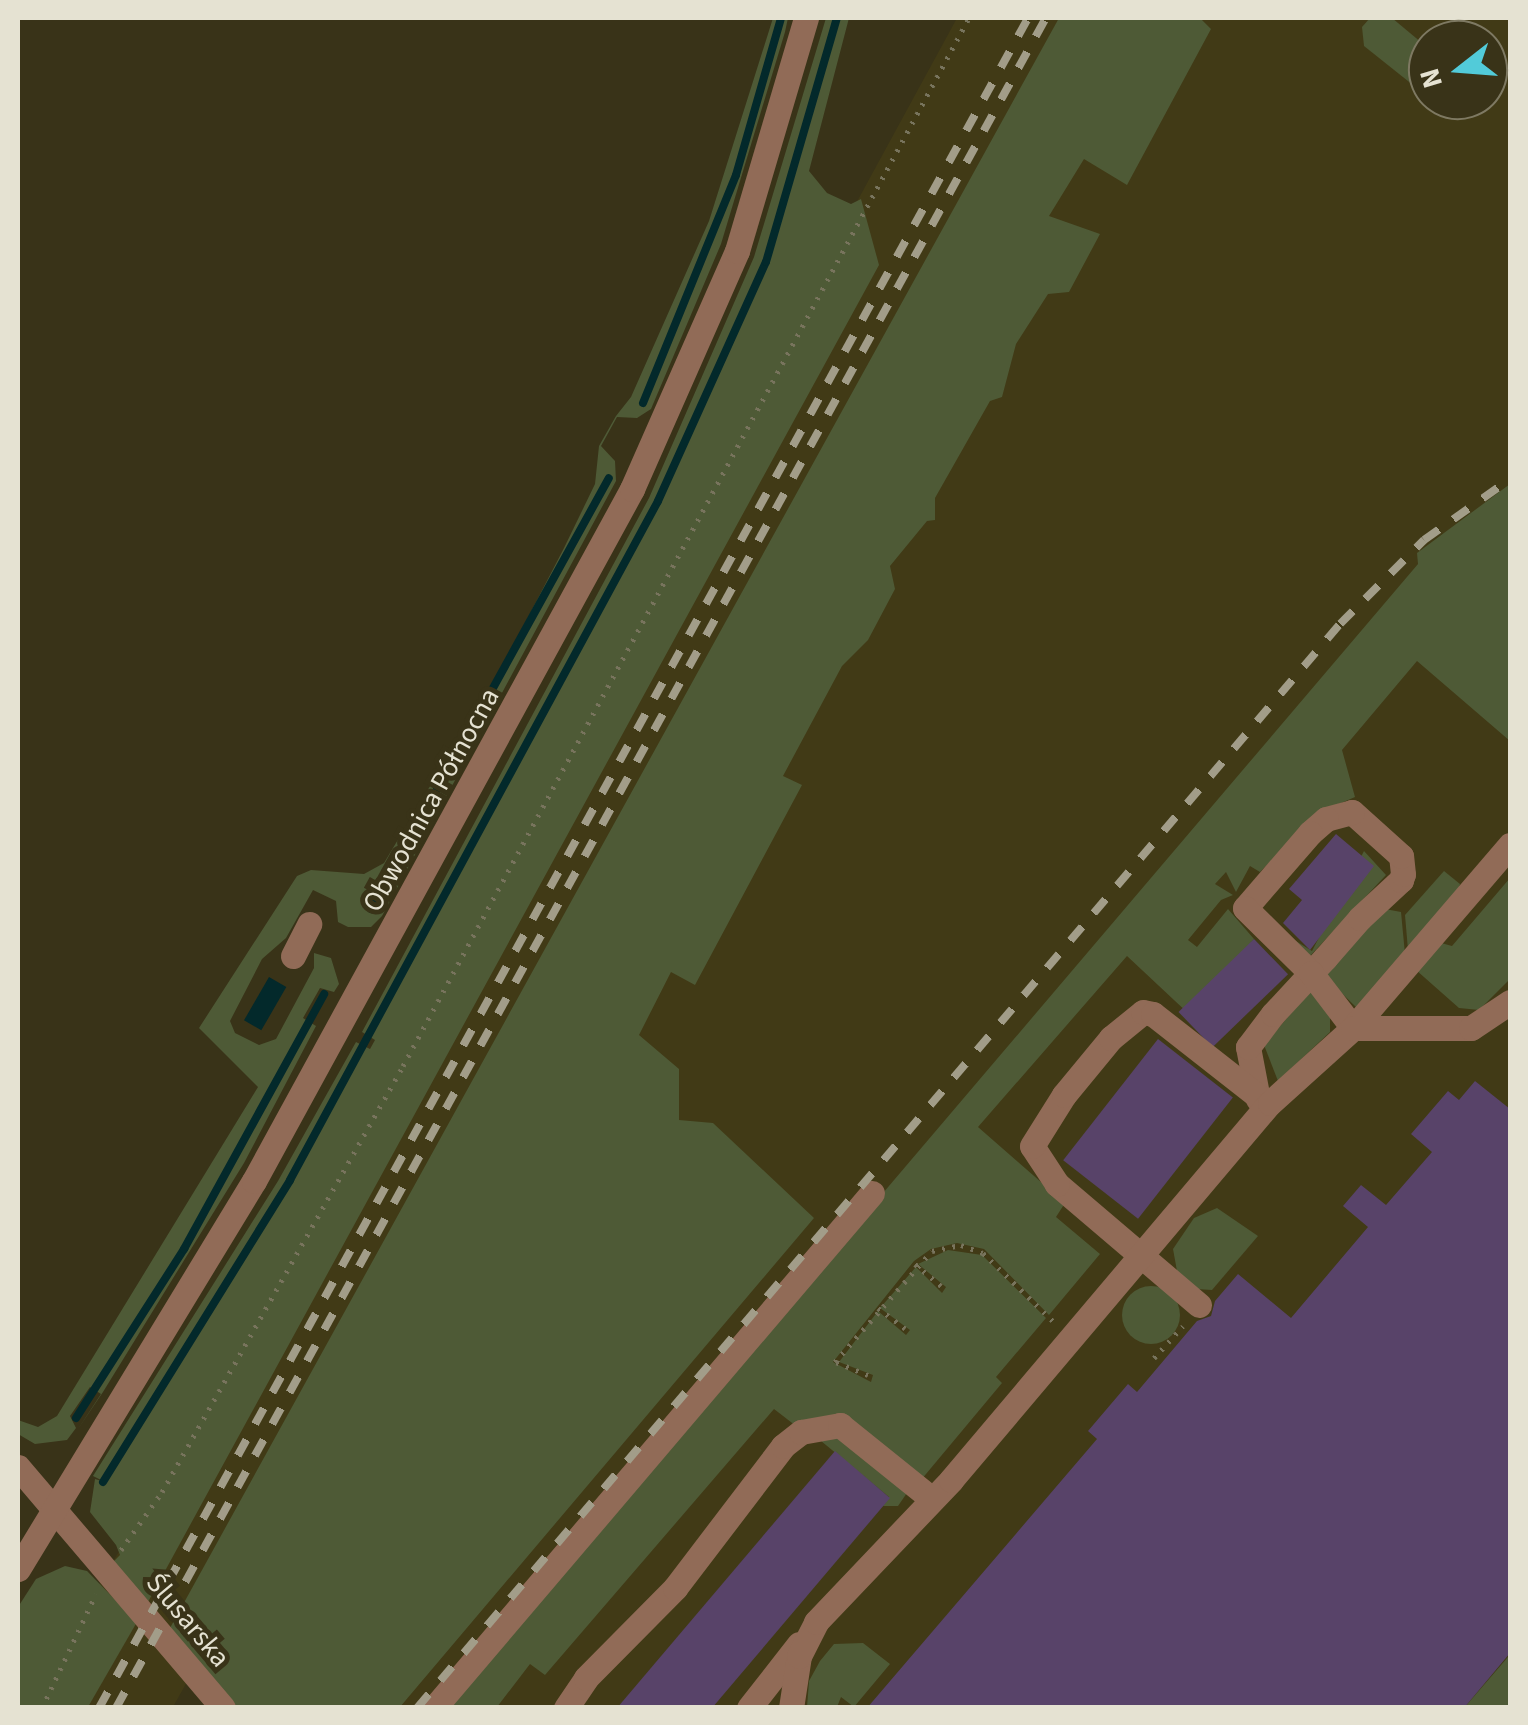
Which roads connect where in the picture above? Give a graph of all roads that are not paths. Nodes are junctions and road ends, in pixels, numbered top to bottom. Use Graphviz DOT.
graph roads {
  1 [pos="806,18"];
  2 [pos="1510,845"];
  3 [pos="309,924"];
  4 [pos="293,956"];
  5 [pos="1311,973"];
  6 [pos="1510,1002"];
  7 [pos="1353,1028"];
  8 [pos="1264,1101"];
  9 [pos="872,1194"];
  10 [pos="1142,1258"];
  11 [pos="1199,1305"];
  12 [pos="18,1467"];
  13 [pos="932,1498"];
  14 [pos="54,1508"];
  15 [pos="18,1570"];
  16 [pos="816,1622"];
  17 [pos="222,1708"];
  18 [pos="434,1708"];
  19 [pos="566,1708"];
  20 [pos="750,1708"];
  21 [pos="791,1708"];
  1 -- 14 [label="street, Obwodnica Północna"];
  2 -- 7 [label="street"];
  3 -- 4 [label="street"];
  5 -- 5 [label="street"];
  5 -- 7 [label="street"];
  5 -- 8 [label="street"];
  6 -- 7 [label="street"];
  7 -- 8 [label="street"];
  8 -- 10 [label="street"];
  8 -- 10 [label="street"];
  9 -- 18 [label="street"];
  10 -- 11 [label="street"];
  10 -- 13 [label="street"];
  12 -- 14 [label="street, Ślusarska"];
  13 -- 16 [label="street"];
  13 -- 19 [label="street"];
  14 -- 15 [label="street, Obwodnica Północna"];
  14 -- 17 [label="street, Ślusarska"];
  16 -- 20 [label="street"];
  16 -- 21 [label="street"];
}
